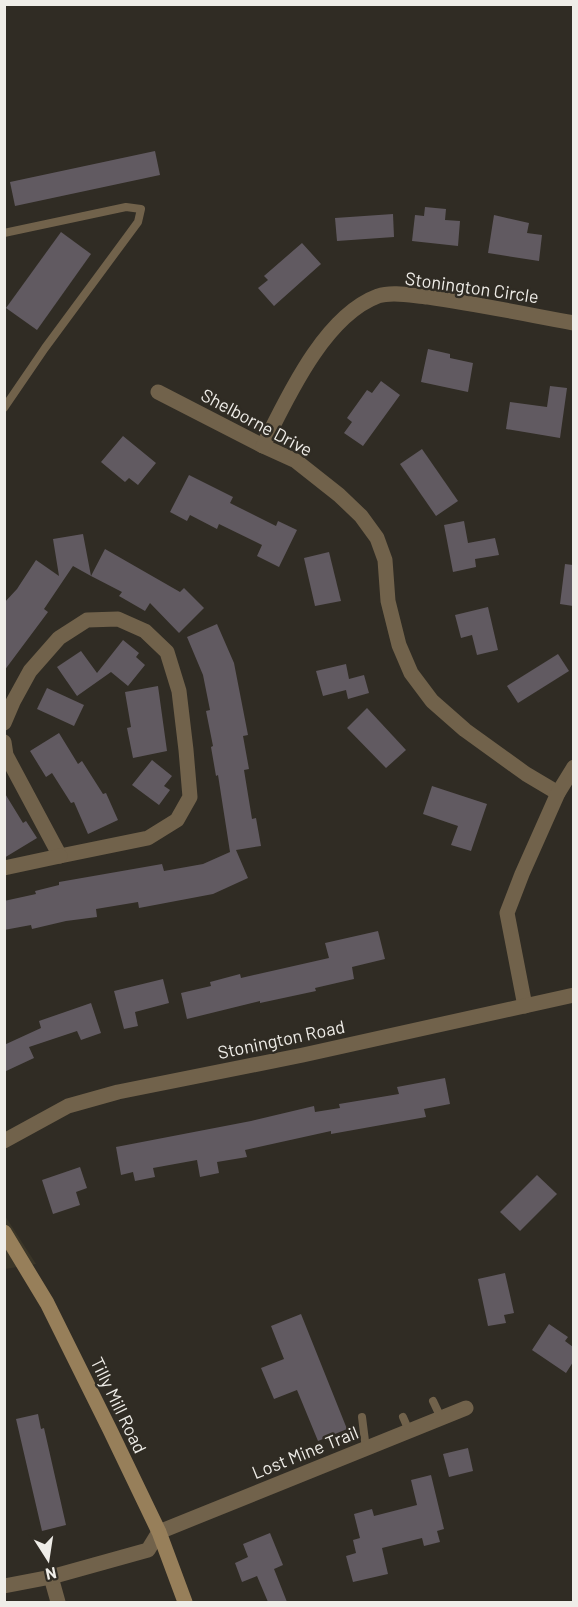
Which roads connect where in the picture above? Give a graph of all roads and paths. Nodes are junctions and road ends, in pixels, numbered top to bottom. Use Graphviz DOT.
graph roads {
  1 [pos="4,233"];
  2 [pos="573,323"];
  3 [pos="158,392"];
  4 [pos="4,408"];
  5 [pos="263,446"];
  6 [pos="4,723"];
  7 [pos="4,742"];
  8 [pos="573,767"];
  9 [pos="558,793"];
  10 [pos="60,856"];
  11 [pos="4,868"];
  12 [pos="573,995"];
  13 [pos="525,1005"];
  14 [pos="4,1141"];
  15 [pos="4,1232"];
  16 [pos="433,1401"];
  17 [pos="466,1408"];
  18 [pos="362,1417"];
  19 [pos="403,1417"];
  20 [pos="441,1418"];
  21 [pos="409,1431"];
  22 [pos="366,1449"];
  23 [pos="159,1532"];
  24 [pos="51,1577"];
  25 [pos="4,1586"];
  26 [pos="58,1602"];
  27 [pos="185,1602"];
  1 -- 4 [label="lane"];
  2 -- 5 [label="street, Stonington Circle"];
  3 -- 5 [label="street, Shelborne Drive"];
  5 -- 9 [label="street, Shelborne Drive"];
  6 -- 10 [label="street"];
  7 -- 10 [label="street"];
  8 -- 9 [label="street"];
  9 -- 13 [label="street"];
  10 -- 11 [label="street"];
  12 -- 13 [label="street, Stonington Road"];
  13 -- 14 [label="street, Stonington Road"];
  15 -- 23 [label="street, Tilly Mill Road"];
  16 -- 20 [label="lane"];
  17 -- 20 [label="street, Lost Mine Trail"];
  18 -- 22 [label="lane"];
  19 -- 21 [label="lane"];
  20 -- 21 [label="street, Lost Mine Trail"];
  21 -- 22 [label="street, Lost Mine Trail"];
  22 -- 23 [label="street, Lost Mine Trail"];
  23 -- 24 [label="street"];
  23 -- 27 [label="street, Tilly Mill Road"];
  24 -- 25 [label="street"];
  24 -- 26 [label="street"];
}
